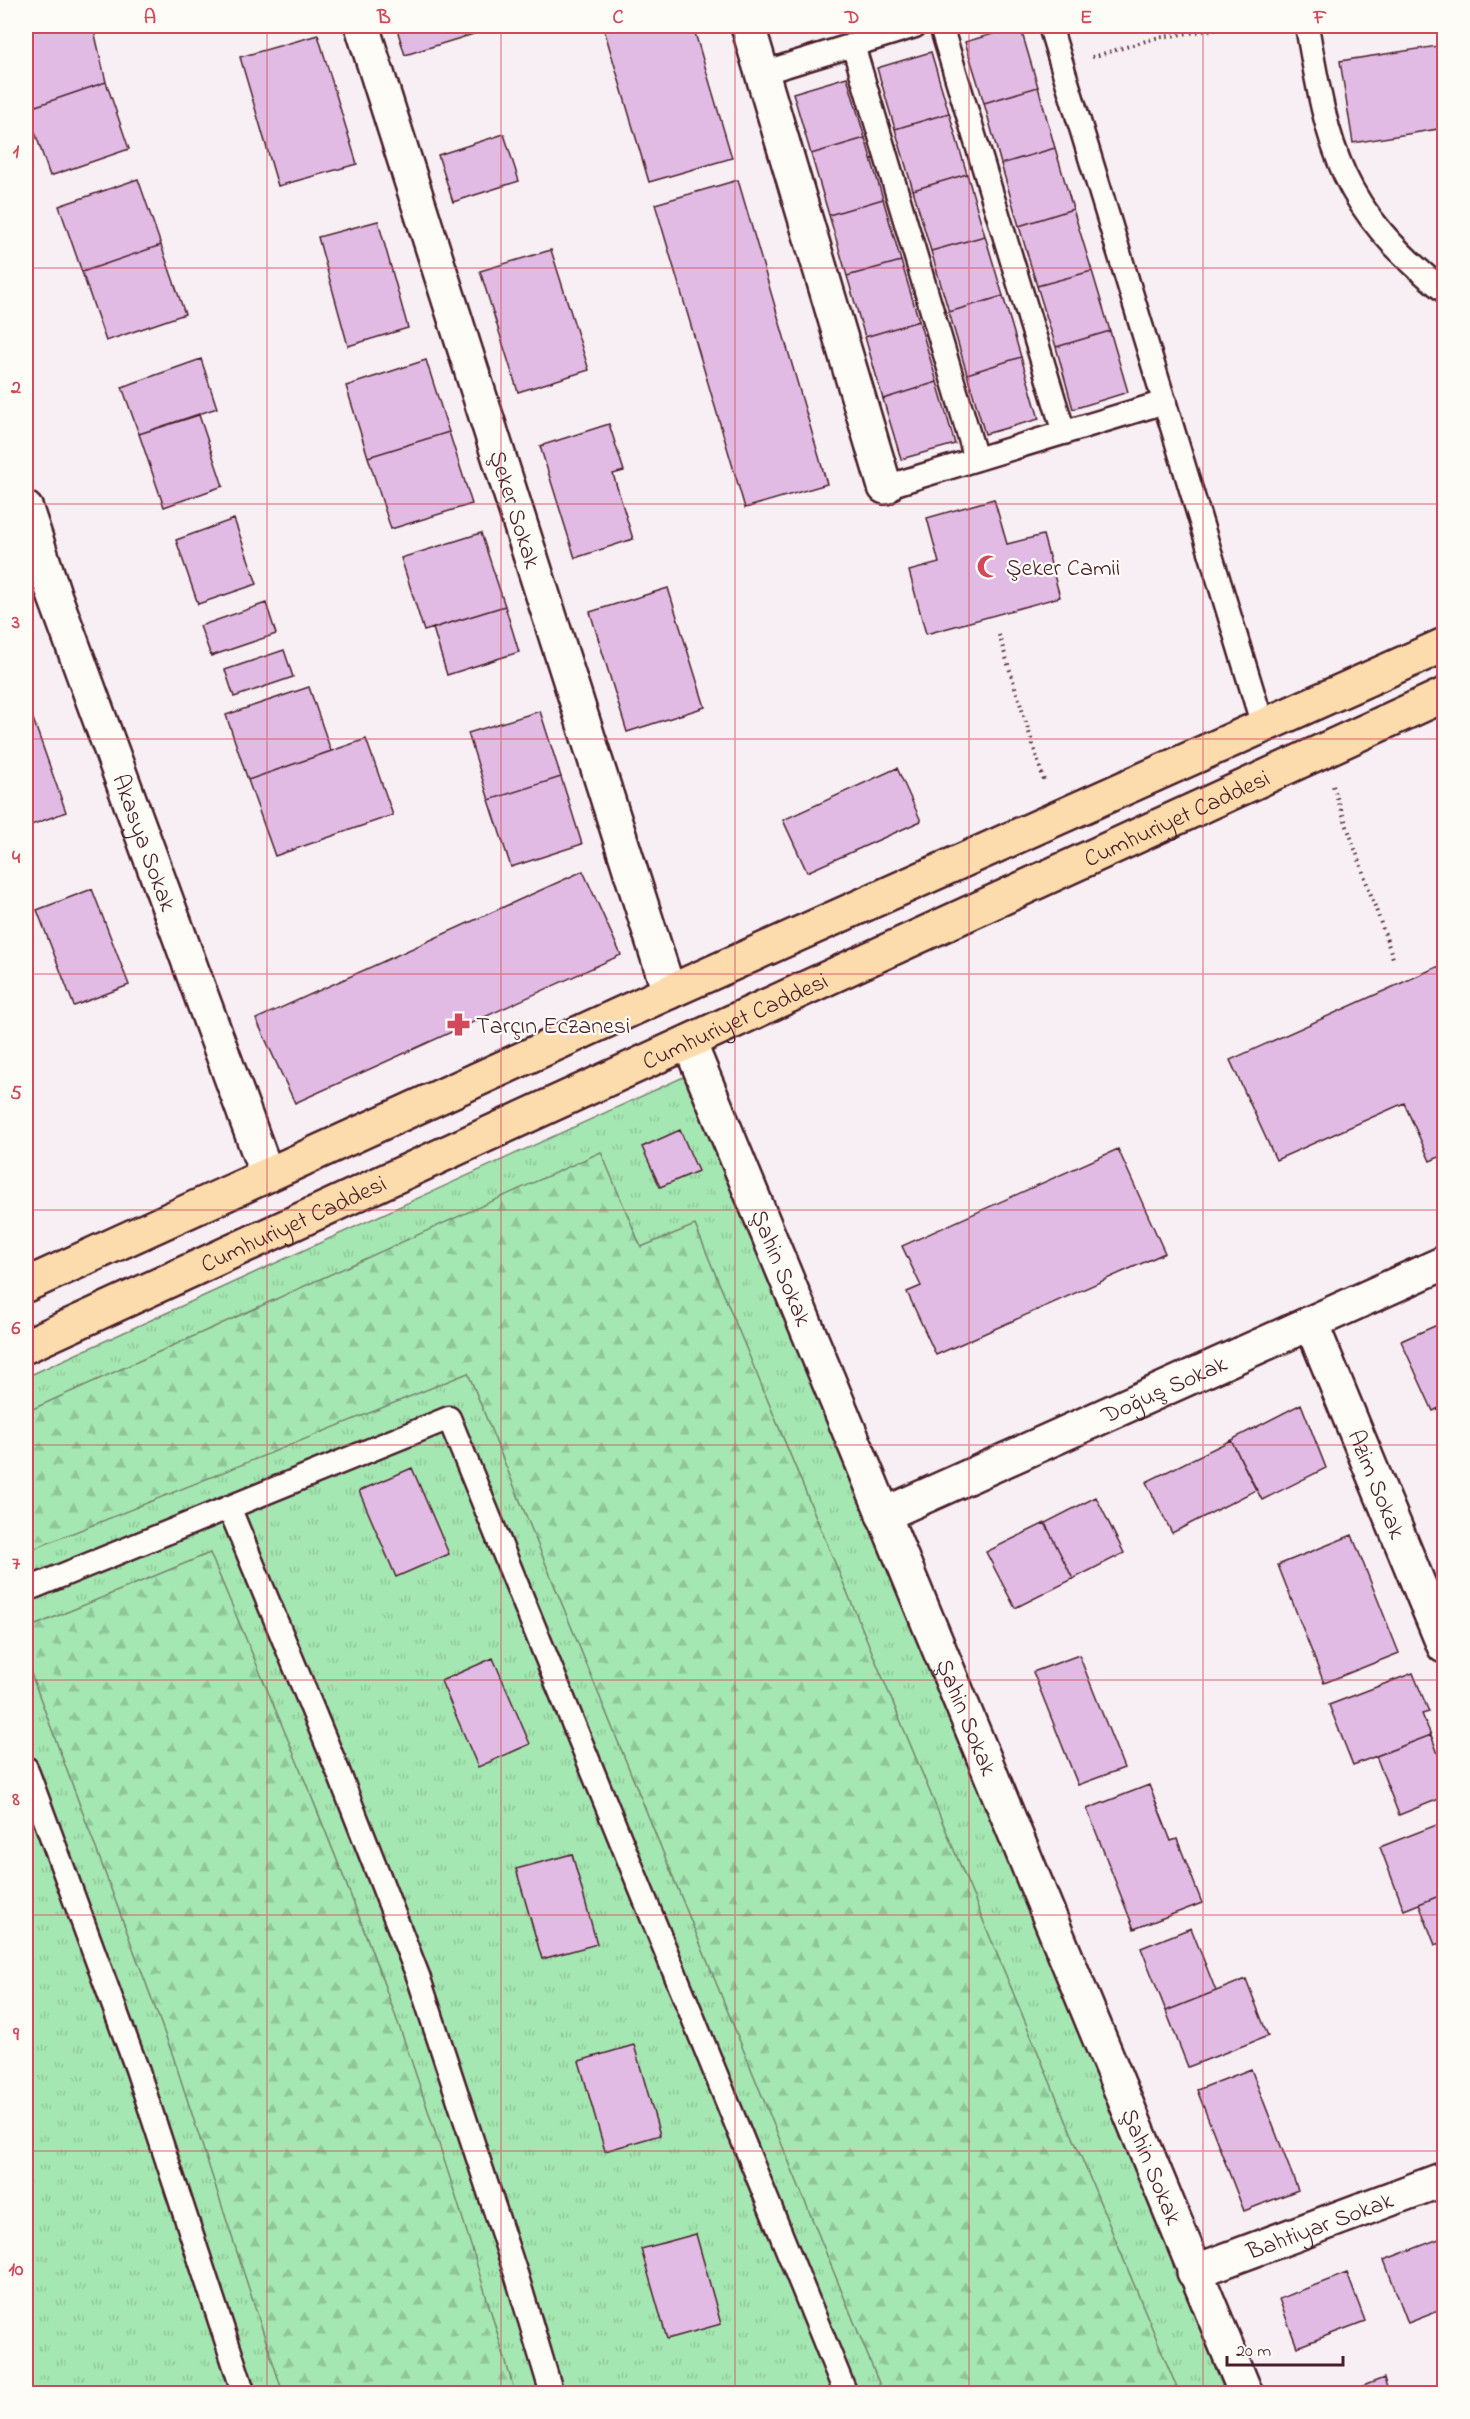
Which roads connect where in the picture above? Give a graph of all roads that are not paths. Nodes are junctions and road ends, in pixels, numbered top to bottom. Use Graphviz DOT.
graph roads {
  1 [pos="362,26"];
  2 [pos="748,26"];
  3 [pos="915,26"];
  4 [pos="941,26"];
  5 [pos="1050,26"];
  6 [pos="1307,26"];
  7 [pos="853,45"];
  8 [pos="762,73"];
  9 [pos="1444,291"];
  10 [pos="1165,402"];
  11 [pos="1064,433"];
  12 [pos="976,459"];
  13 [pos="885,487"];
  14 [pos="26,509"];
  15 [pos="1444,645"];
  16 [pos="1444,694"];
  17 [pos="1263,726"];
  18 [pos="669,992"];
  19 [pos="689,1042"];
  20 [pos="267,1175"];
  21 [pos="1444,1263"];
  22 [pos="26,1285"];
  23 [pos="1311,1323"];
  24 [pos="26,1346"];
  25 [pos="229,1508"];
  26 [pos="883,1515"];
  27 [pos="26,1590"];
  28 [pos="1444,1646"];
  29 [pos="26,1768"];
  30 [pos="1444,2179"];
  31 [pos="1194,2272"];
  32 [pos="244,2394"];
  33 [pos="552,2394"];
  34 [pos="846,2394"];
  35 [pos="1246,2394"];
  1 -- 18 [label="street, Şeker Sokak"];
  2 -- 8 [label="street"];
  3 -- 7 [label="lane"];
  4 -- 11 [label="lane"];
  5 -- 10 [label="lane"];
  6 -- 9 [label="lane"];
  7 -- 8 [label="lane"];
  7 -- 12 [label="lane"];
  8 -- 13 [label="street"];
  10 -- 11 [label="lane"];
  10 -- 17 [label="lane"];
  11 -- 12 [label="lane"];
  12 -- 13 [label="lane"];
  14 -- 20 [label="street, Akasya Sokak"];
  15 -- 17 [label="highway, Cumhuriyet Caddesi"];
  16 -- 19 [label="highway, Cumhuriyet Caddesi"];
  17 -- 18 [label="highway, Cumhuriyet Caddesi"];
  18 -- 20 [label="highway, Cumhuriyet Caddesi"];
  19 -- 24 [label="highway, Cumhuriyet Caddesi"];
  19 -- 26 [label="street, Şahin Sokak"];
  20 -- 22 [label="highway, Cumhuriyet Caddesi"];
  21 -- 23 [label="street, Doğuş Sokak"];
  23 -- 26 [label="street, Doğuş Sokak"];
  23 -- 28 [label="street, Azim Sokak"];
  25 -- 27 [label="lane"];
  25 -- 33 [label="lane"];
  25 -- 34 [label="lane"];
  26 -- 31 [label="street, Şahin Sokak"];
  29 -- 32 [label="lane"];
  30 -- 31 [label="street, Bahtiyar Sokak"];
  31 -- 35 [label="street, Şahin Sokak"];
}
